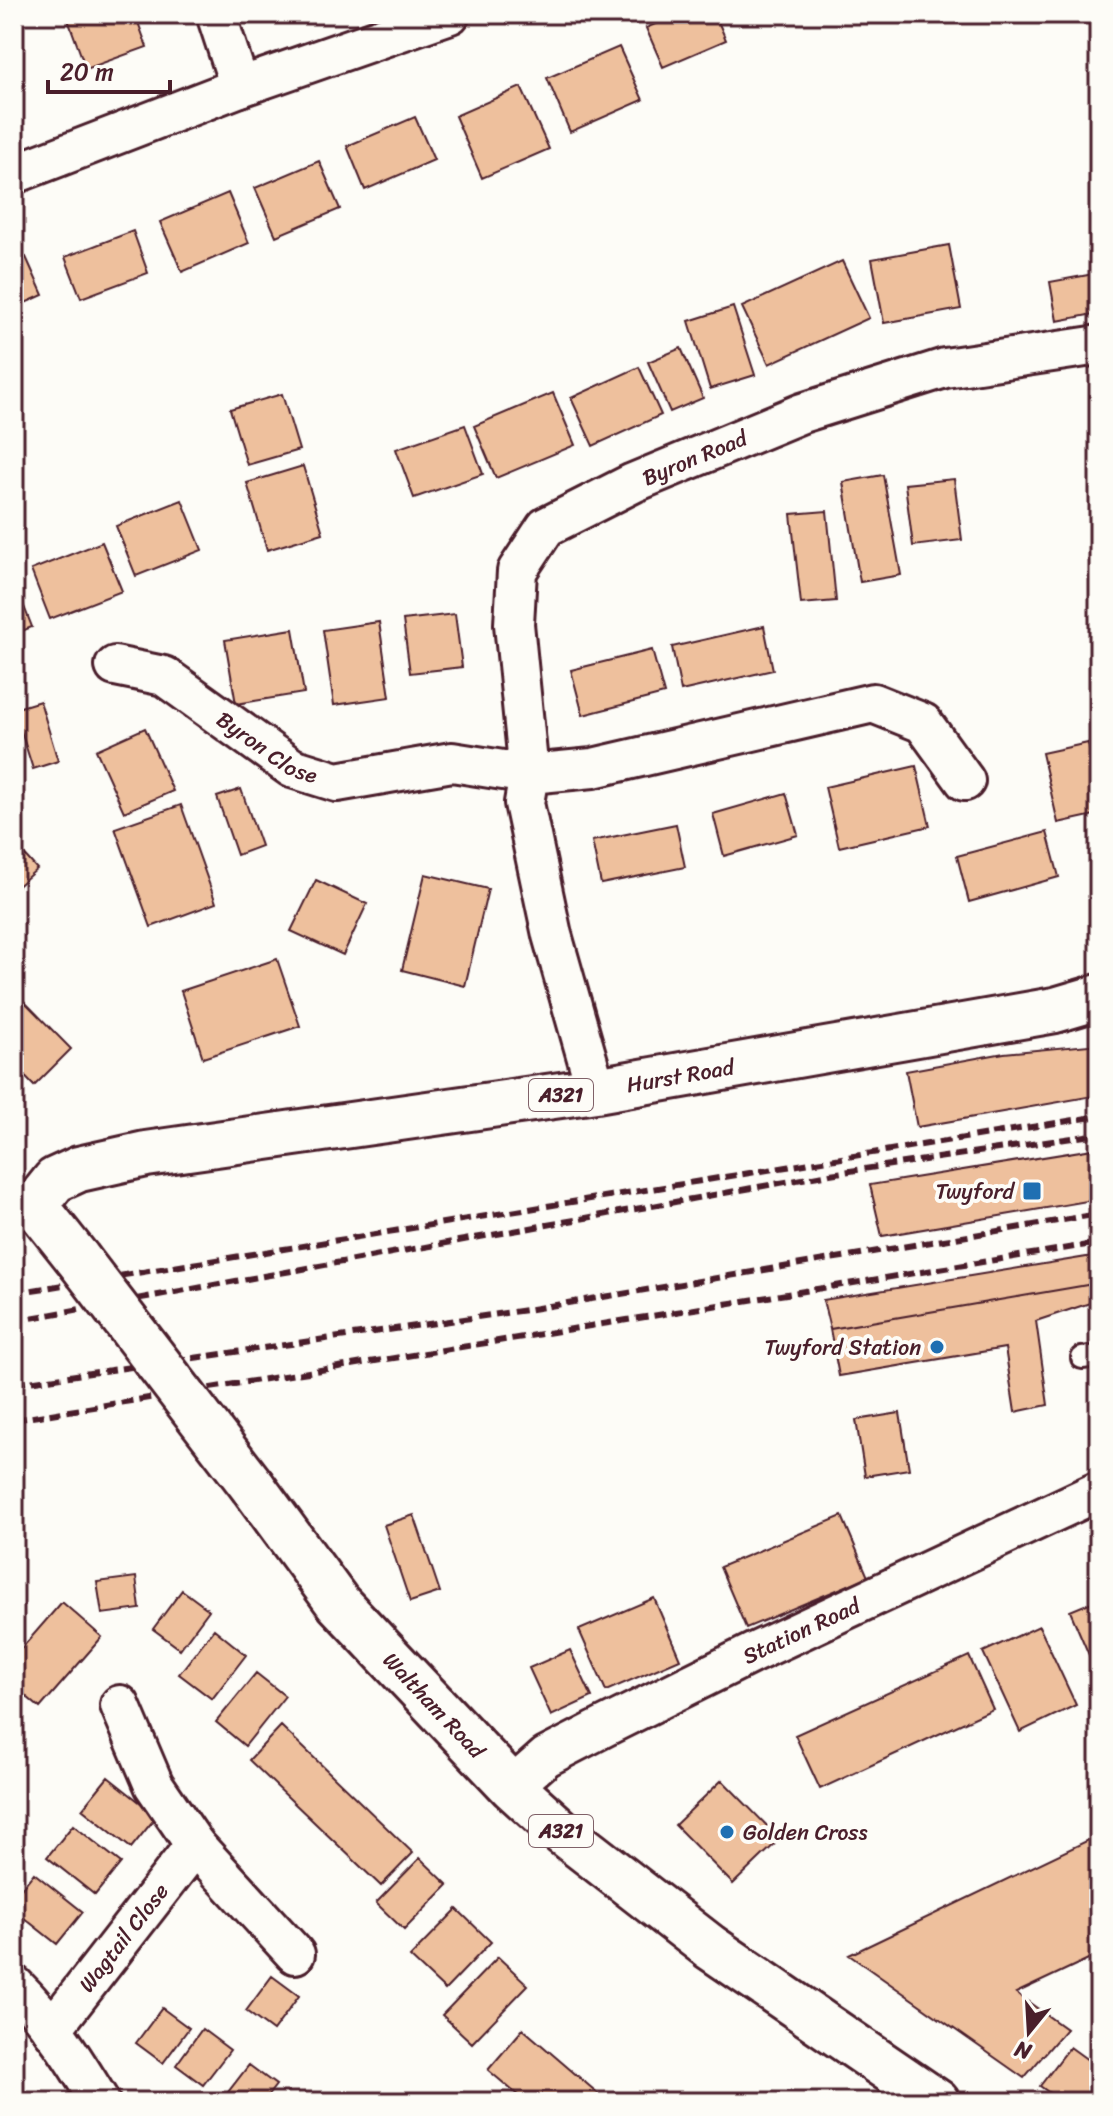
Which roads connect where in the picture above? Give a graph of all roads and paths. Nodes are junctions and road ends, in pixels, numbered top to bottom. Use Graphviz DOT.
graph roads {
  1 [pos="216,14"];
  2 [pos="450,14"];
  3 [pos="240,87"];
  4 [pos="14,174"];
  5 [pos="1099,345"];
  6 [pos="115,666"];
  7 [pos="529,774"];
  8 [pos="965,781"];
  9 [pos="1099,997"];
  10 [pos="596,1090"];
  11 [pos="35,1205"];
  12 [pos="1099,1491"];
  13 [pos="120,1705"];
  14 [pos="512,1787"];
  15 [pos="195,1845"];
  16 [pos="295,1954"];
  17 [pos="14,1985"];
  18 [pos="52,2029"];
  19 [pos="100,2102"];
  20 [pos="937,2102"];
  1 -- 3 [label="street"];
  2 -- 3 [label="street"];
  3 -- 4 [label="street"];
  5 -- 7 [label="street, Byron Road"];
  6 -- 7 [label="street, Byron Close"];
  7 -- 8 [label="street"];
  7 -- 10 [label="street, Byron Road"];
  9 -- 10 [label="main road, Hurst Road / A321"];
  10 -- 11 [label="main road, Hurst Road / A321"];
  11 -- 14 [label="main road, Waltham Road / A321, bridge"];
  12 -- 14 [label="street, Station Road"];
  13 -- 15 [label="street"];
  14 -- 20 [label="main road, Waltham Road / A321"];
  15 -- 16 [label="street"];
  15 -- 18 [label="street, Wagtail Close"];
  17 -- 18 [label="street"];
  18 -- 19 [label="street"];
}
